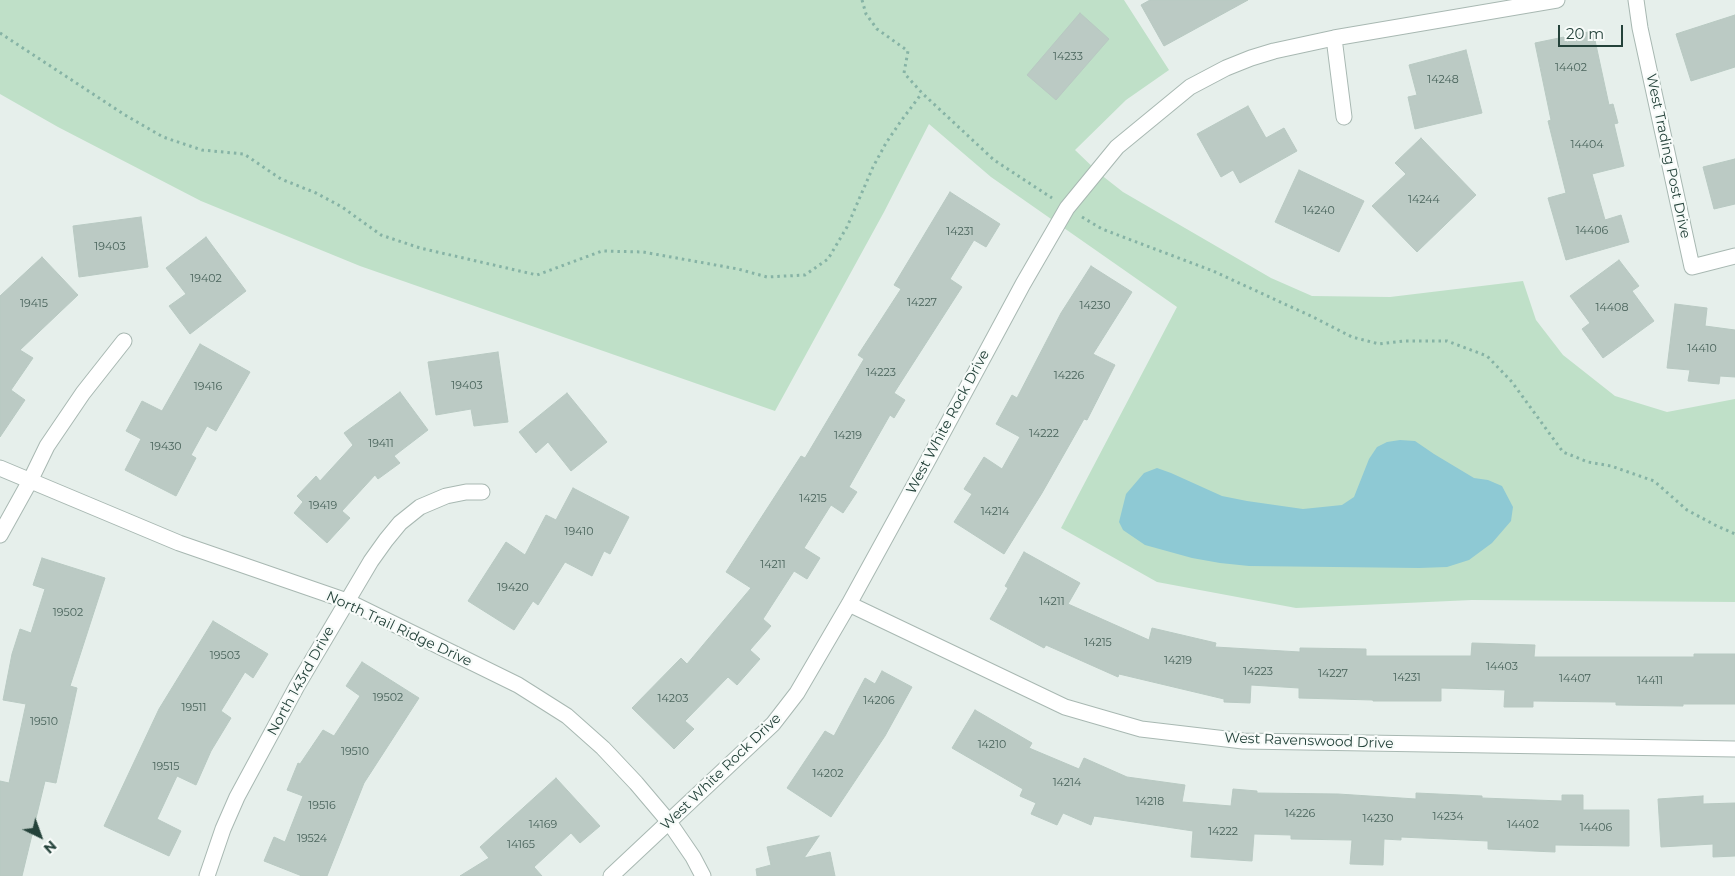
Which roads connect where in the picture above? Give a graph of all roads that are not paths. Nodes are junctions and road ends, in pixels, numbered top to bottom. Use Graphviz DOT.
graph roads {
  1 [pos="1557,0"];
  2 [pos="1636,0"];
  3 [pos="1334,38"];
  4 [pos="1344,117"];
  5 [pos="1735,256"];
  6 [pos="124,341"];
  7 [pos="0,468"];
  8 [pos="30,481"];
  9 [pos="482,492"];
  10 [pos="0,535"];
  11 [pos="347,601"];
  12 [pos="849,604"];
  13 [pos="1735,749"];
  14 [pos="669,822"];
  15 [pos="208,876"];
  16 [pos="611,876"];
  17 [pos="704,876"];
  1 -- 3 [label="street, West White Rock Drive"];
  2 -- 5 [label="street, West Trading Post Drive"];
  3 -- 4 [label="street"];
  3 -- 12 [label="street, West White Rock Drive"];
  6 -- 8 [label="street"];
  7 -- 8 [label="street, North Trail Ridge Drive"];
  8 -- 10 [label="street"];
  8 -- 11 [label="street, North Trail Ridge Drive"];
  9 -- 11 [label="street, North 143rd Drive"];
  11 -- 14 [label="street, North Trail Ridge Drive"];
  11 -- 15 [label="street, North 143rd Drive"];
  12 -- 13 [label="street, West Ravenswood Drive"];
  12 -- 14 [label="street, West White Rock Drive"];
  14 -- 16 [label="street, West White Rock Drive"];
  14 -- 17 [label="street, North Trail Ridge Drive"];
}
